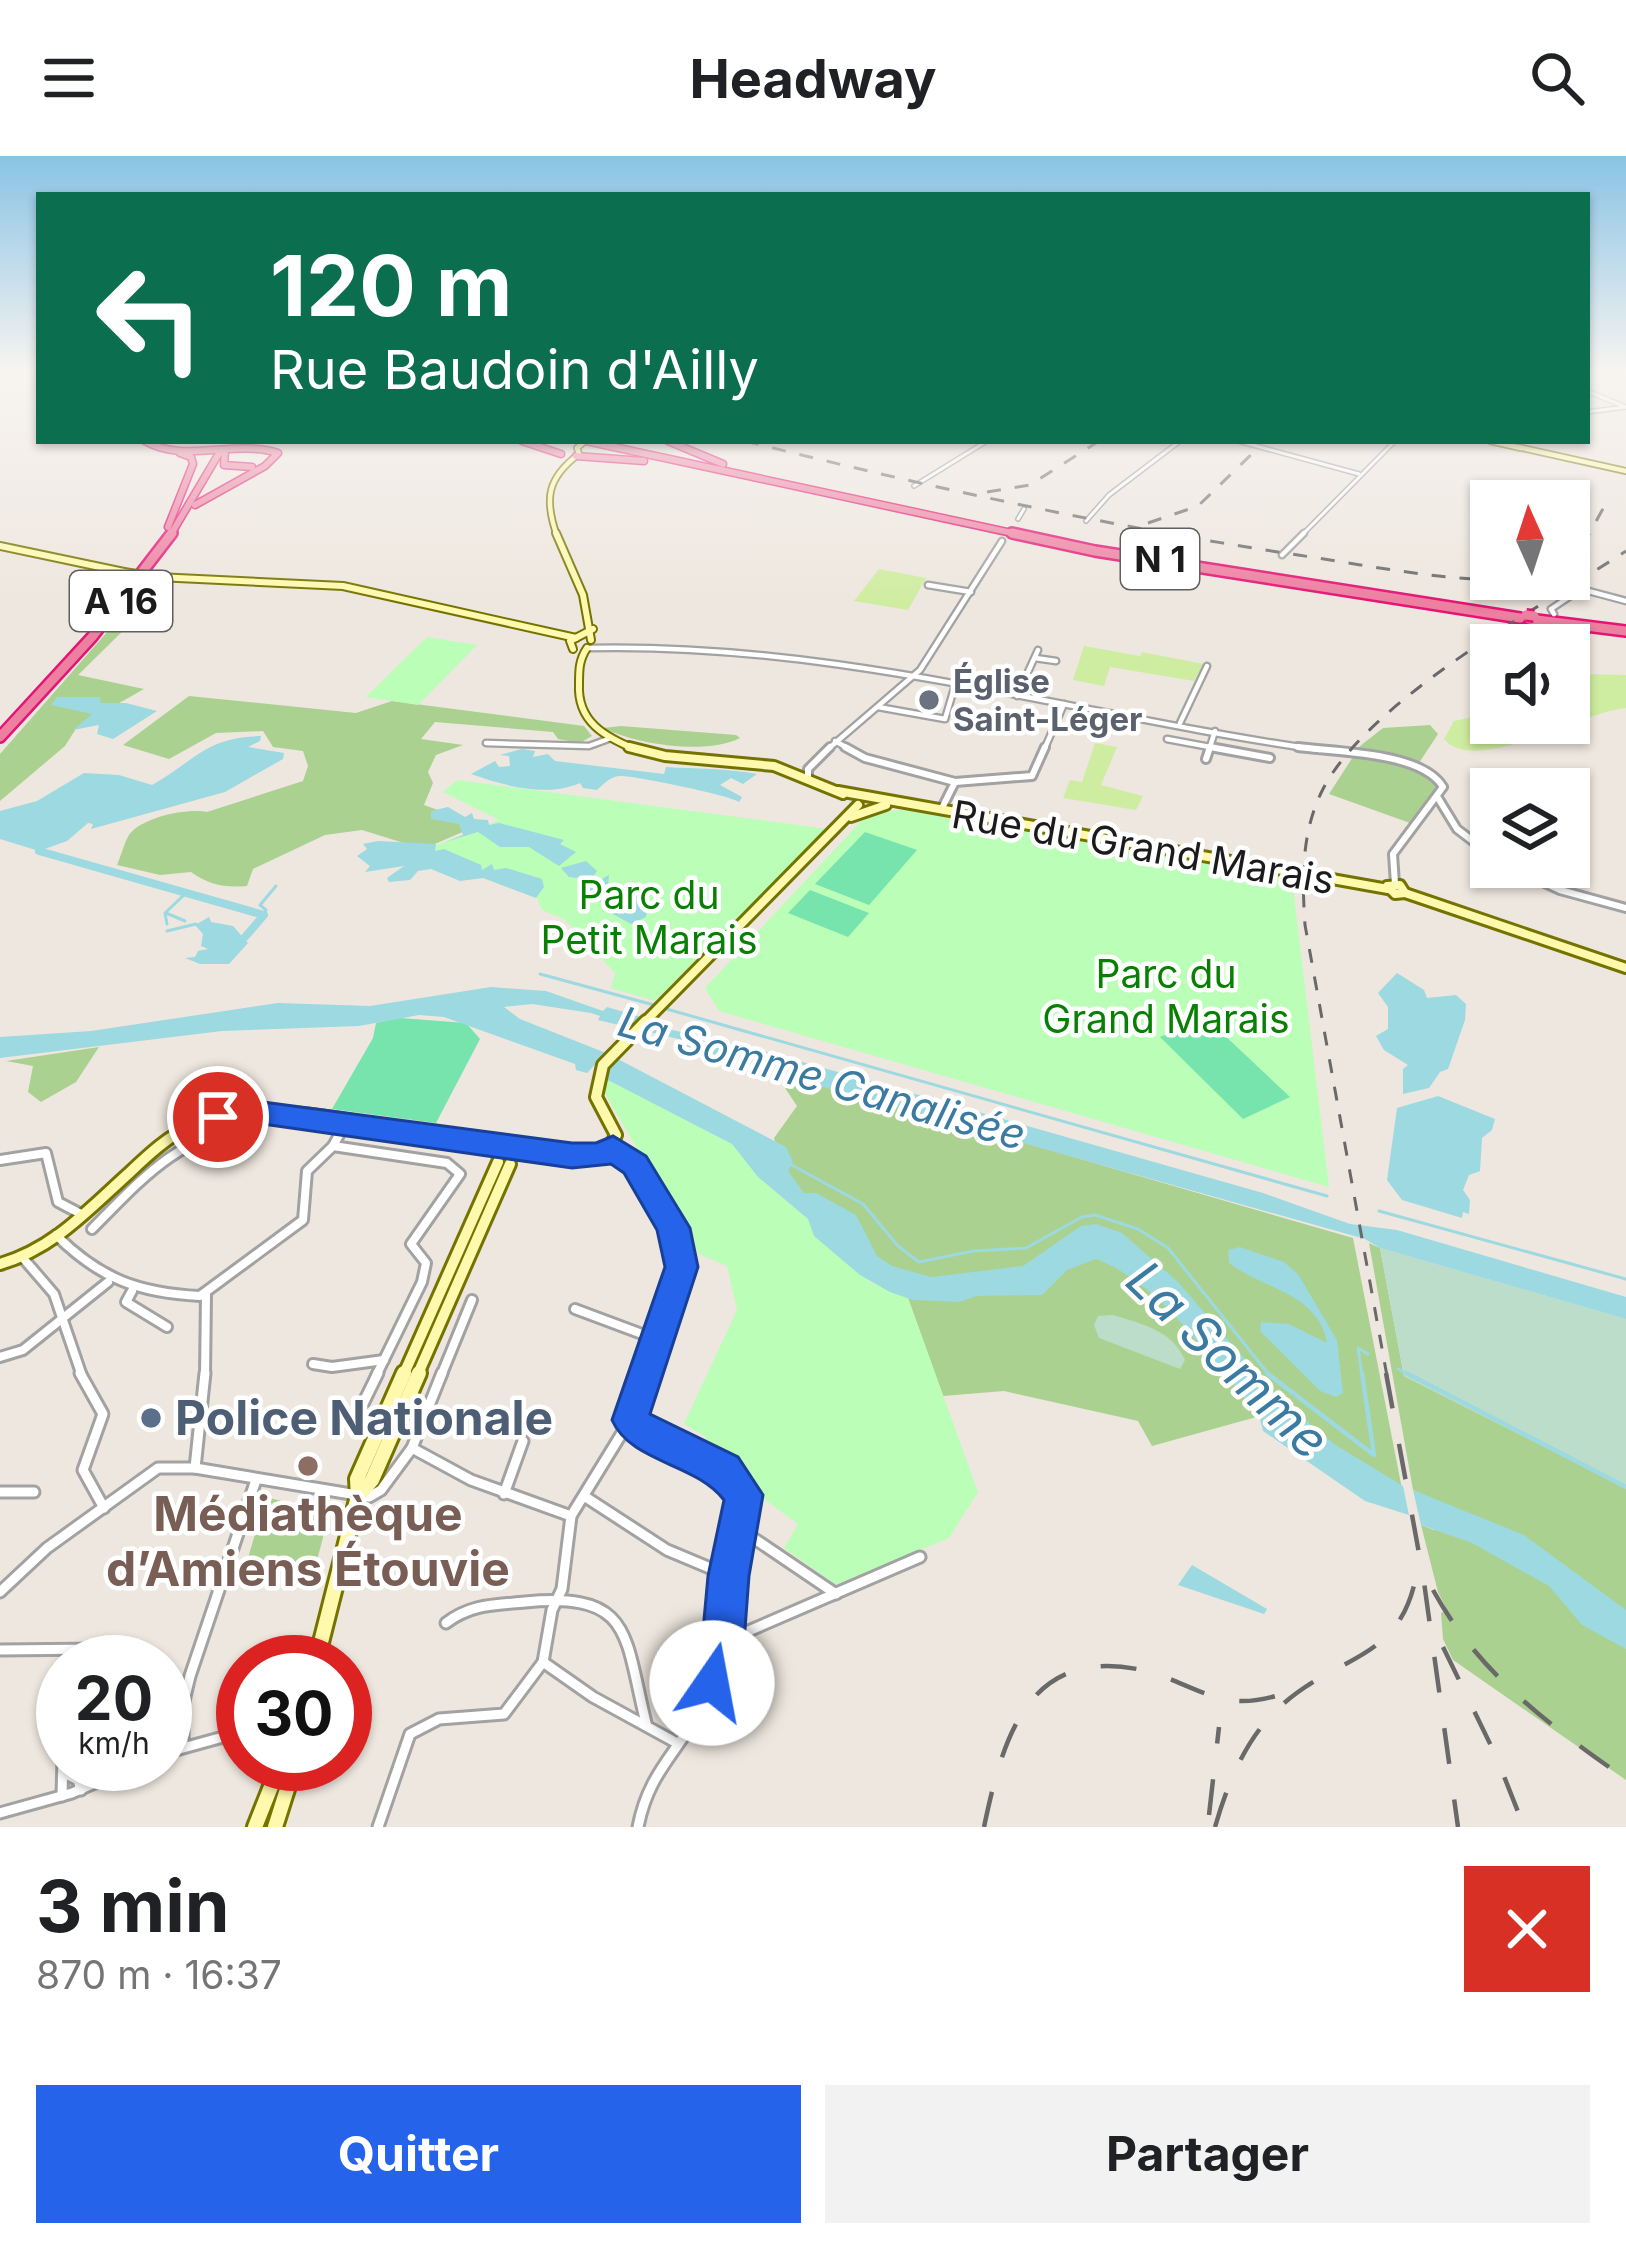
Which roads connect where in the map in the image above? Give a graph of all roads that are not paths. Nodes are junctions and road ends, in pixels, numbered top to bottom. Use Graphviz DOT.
graph roads {
  1 [pos="153,446"];
  2 [pos="156,446"];
  3 [pos="222,446"];
  4 [pos="624,446"];
  5 [pos="681,446"];
  6 [pos="979,446"];
  7 [pos="1173,446"];
  8 [pos="1257,446"];
  9 [pos="1389,446"];
  10 [pos="1513,446"];
  11 [pos="574,450"];
  12 [pos="1626,470"];
  13 [pos="734,473"];
  14 [pos="1359,473"];
  15 [pos="758,475"];
  16 [pos="914,486"];
  17 [pos="1024,509"];
  18 [pos="183,517"];
  19 [pos="1018,519"];
  20 [pos="1086,521"];
  21 [pos="165,533"];
  22 [pos="1002,542"];
  23 [pos="0,546"];
  24 [pos="1282,555"];
  25 [pos="928,585"];
  26 [pos="971,592"];
  27 [pos="1626,601"];
  28 [pos="1553,614"];
  29 [pos="1527,617"];
  30 [pos="594,628"];
  31 [pos="1626,629"];
  32 [pos="575,642"];
  33 [pos="589,644"];
  34 [pos="580,658"];
  35 [pos="1056,662"];
  36 [pos="1208,666"];
  37 [pos="917,673"];
  38 [pos="956,682"];
  39 [pos="1017,696"];
  40 [pos="1064,704"];
  41 [pos="878,707"];
  42 [pos="1180,723"];
  43 [pos="1215,731"];
  44 [pos="0,733"];
  45 [pos="611,739"];
  46 [pos="1167,739"];
  47 [pos="836,741"];
  48 [pos="486,742"];
  49 [pos="1210,747"];
  50 [pos="1270,758"];
  51 [pos="1206,759"];
  52 [pos="808,776"];
  53 [pos="955,782"];
  54 [pos="1437,797"];
  55 [pos="866,803"];
  56 [pos="940,811"];
  57 [pos="1470,840"];
  58 [pos="1391,887"];
  59 [pos="1556,888"];
  60 [pos="1626,908"];
  61 [pos="1626,968"];
  62 [pos="345,1124"];
  63 [pos="249,1130"];
  64 [pos="333,1146"];
  65 [pos="613,1148"];
  66 [pos="507,1156"];
  67 [pos="0,1160"];
  68 [pos="116,1184"];
  69 [pos="133,1192"];
  70 [pos="83,1214"];
  71 [pos="92,1228"];
  72 [pos="57,1236"];
  73 [pos="36,1249"];
  74 [pos="22,1258"];
  75 [pos="0,1262"];
  76 [pos="108,1282"];
  77 [pos="132,1291"];
  78 [pos="206,1294"];
  79 [pos="472,1300"];
  80 [pos="575,1309"];
  81 [pos="64,1317"];
  82 [pos="167,1327"];
  83 [pos="658,1340"];
  84 [pos="0,1358"];
  85 [pos="385,1360"];
  86 [pos="313,1364"];
  87 [pos="630,1420"];
  88 [pos="354,1422"];
  89 [pos="523,1442"];
  90 [pos="412,1448"];
  91 [pos="195,1468"];
  92 [pos="256,1480"];
  93 [pos="0,1492"];
  94 [pos="34,1492"];
  95 [pos="504,1494"];
  96 [pos="352,1496"];
  97 [pos="584,1496"];
  98 [pos="104,1508"];
  99 [pos="571,1516"];
  100 [pos="738,1528"];
  101 [pos="920,1557"];
  102 [pos="729,1576"];
  103 [pos="0,1592"];
  104 [pos="836,1594"];
  105 [pos="558,1599"];
  106 [pos="446,1623"];
  107 [pos="322,1635"];
  108 [pos="723,1642"];
  109 [pos="0,1650"];
  110 [pos="36,1650"];
  111 [pos="543,1662"];
  112 [pos="192,1670"];
  113 [pos="646,1723"];
  114 [pos="677,1743"];
  115 [pos="63,1791"];
  116 [pos="78,1791"];
  117 [pos="269,1791"];
  118 [pos="286,1791"];
  119 [pos="62,1796"];
  120 [pos="0,1814"];
  121 [pos="255,1827"];
  122 [pos="275,1827"];
  123 [pos="378,1827"];
  124 [pos="638,1827"];
  1 -- 18 [label="highway"];
  2 -- 21 [label="highway"];
  3 -- 3 [label="highway"];
  3 -- 18 [label="highway, A 16"];
  3 -- 21 [label="highway, A 16"];
  4 -- 15 [label="highway, N 1"];
  5 -- 15 [label="highway"];
  6 -- 16 [label="street"];
  7 -- 20 [label="street"];
  8 -- 14 [label="street"];
  9 -- 14 [label="street"];
  10 -- 12 [label="street"];
  11 -- 13 [label="highway"];
  11 -- 13 [label="highway, N 1"];
  11 -- 30 [label="street"];
  13 -- 29 [label="highway, N 1"];
  14 -- 24 [label="street"];
  15 -- 29 [label="highway, N 1"];
  17 -- 19 [label="street"];
  18 -- 44 [label="highway, A 16"];
  21 -- 44 [label="highway, A 16"];
  22 -- 26 [label="street"];
  23 -- 32 [label="street, bridge"];
  25 -- 26 [label="street"];
  26 -- 37 [label="street"];
  27 -- 28 [label="street"];
  29 -- 31 [label="highway, N 1"];
  30 -- 32 [label="street"];
  30 -- 33 [label="street"];
  32 -- 33 [label="street"];
  32 -- 34 [label="street"];
  33 -- 34 [label="street"];
  33 -- 37 [label="street"];
  34 -- 45 [label="street"];
  35 -- 39 [label="street"];
  36 -- 42 [label="street"];
  37 -- 38 [label="street"];
  37 -- 41 [label="street"];
  38 -- 39 [label="street"];
  38 -- 41 [label="street"];
  39 -- 40 [label="street"];
  40 -- 42 [label="street"];
  40 -- 53 [label="street"];
  41 -- 47 [label="street"];
  42 -- 43 [label="street"];
  43 -- 49 [label="street"];
  43 -- 54 [label="street"];
  45 -- 48 [label="street"];
  45 -- 52 [label="street"];
  46 -- 49 [label="street"];
  47 -- 52 [label="street"];
  47 -- 53 [label="street"];
  49 -- 50 [label="street"];
  49 -- 51 [label="street"];
  52 -- 55 [label="street"];
  53 -- 56 [label="street"];
  54 -- 57 [label="street"];
  54 -- 58 [label="street"];
  55 -- 56 [label="street, Rue du Grand Marais"];
  55 -- 65 [label="street"];
  56 -- 58 [label="street, Rue du Grand Marais"];
  58 -- 61 [label="street, Rue du Grand Marais"];
  59 -- 60 [label="street"];
  62 -- 64 [label="street"];
  62 -- 66 [label="street"];
  62 -- 68 [label="street"];
  63 -- 69 [label="street"];
  64 -- 78 [label="street"];
  64 -- 85 [label="street"];
  65 -- 66 [label="street"];
  65 -- 83 [label="street"];
  66 -- 96 [label="street"];
  67 -- 70 [label="street"];
  68 -- 69 [label="street"];
  68 -- 70 [label="street"];
  69 -- 71 [label="street"];
  70 -- 72 [label="street"];
  72 -- 73 [label="street"];
  72 -- 76 [label="street"];
  73 -- 74 [label="street"];
  73 -- 75 [label="street"];
  74 -- 75 [label="street"];
  74 -- 81 [label="street"];
  76 -- 77 [label="street"];
  76 -- 81 [label="street"];
  77 -- 78 [label="street"];
  77 -- 82 [label="street"];
  78 -- 91 [label="street"];
  79 -- 90 [label="street"];
  80 -- 83 [label="street"];
  81 -- 84 [label="street"];
  81 -- 98 [label="street"];
  83 -- 87 [label="street"];
  85 -- 86 [label="street"];
  85 -- 88 [label="street"];
  87 -- 97 [label="street"];
  87 -- 100 [label="street"];
  89 -- 95 [label="street"];
  90 -- 95 [label="street"];
  90 -- 96 [label="street"];
  91 -- 92 [label="street"];
  91 -- 98 [label="street"];
  92 -- 96 [label="street"];
  92 -- 112 [label="street"];
  93 -- 94 [label="street"];
  95 -- 99 [label="street"];
  96 -- 107 [label="street"];
  97 -- 99 [label="street"];
  97 -- 102 [label="street"];
  98 -- 103 [label="street"];
  99 -- 105 [label="street"];
  100 -- 102 [label="street"];
  100 -- 104 [label="street"];
  101 -- 104 [label="street"];
  102 -- 108 [label="street"];
  104 -- 108 [label="street"];
  105 -- 106 [label="street"];
  105 -- 111 [label="street"];
  105 -- 113 [label="street"];
  108 -- 114 [label="street"];
  109 -- 110 [label="street"];
  111 -- 113 [label="street"];
  111 -- 123 [label="street"];
  113 -- 114 [label="street"];
  114 -- 124 [label="street"];
  115 -- 119 [label="street"];
  116 -- 119 [label="street"];
  117 -- 121 [label="street"];
  118 -- 122 [label="street"];
  119 -- 120 [label="street"];
}
